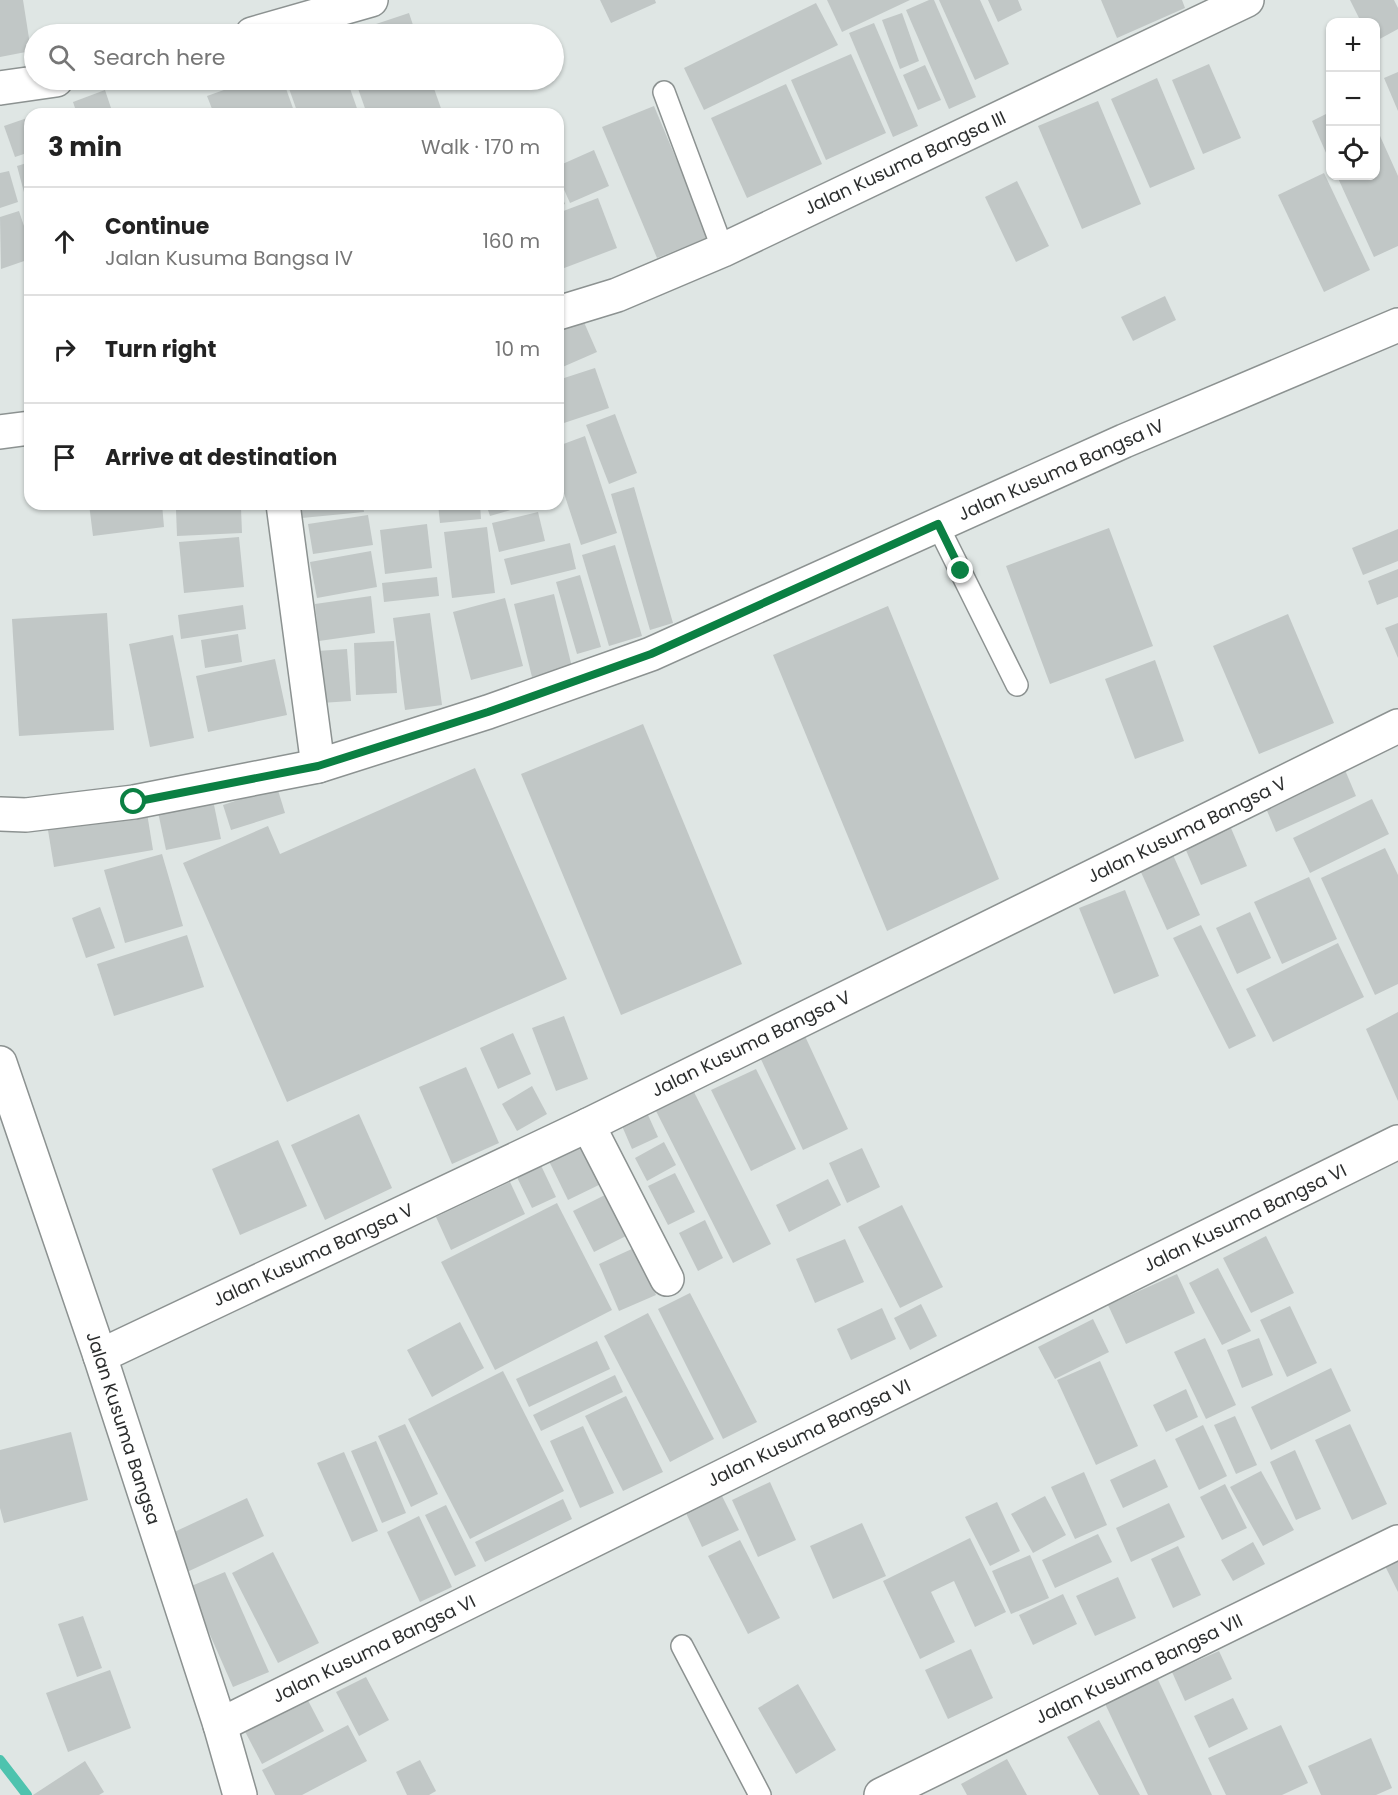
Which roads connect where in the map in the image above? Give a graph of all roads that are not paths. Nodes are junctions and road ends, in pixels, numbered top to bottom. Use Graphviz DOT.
graph roads {
  1 [pos="371,0"];
  2 [pos="1247,0"];
  3 [pos="287,24"];
  4 [pos="24,85"];
  5 [pos="0,88"];
  6 [pos="664,92"];
  7 [pos="723,250"];
  8 [pos="564,311"];
  9 [pos="1398,325"];
  10 [pos="24,429"];
  11 [pos="0,432"];
  12 [pos="284,510"];
  13 [pos="938,524"];
  14 [pos="1017,685"];
  15 [pos="1398,726"];
  16 [pos="318,766"];
  17 [pos="0,814"];
  18 [pos="0,1063"];
  19 [pos="588,1125"];
  20 [pos="1398,1142"];
  21 [pos="667,1279"];
  22 [pos="100,1356"];
  23 [pos="1398,1542"];
  24 [pos="682,1646"];
  25 [pos="220,1725"];
  26 [pos="240,1795"];
  27 [pos="760,1795"];
  28 [pos="880,1795"];
  1 -- 3 [label="street"];
  2 -- 7 [label="street, Jalan Kusuma Bangsa III"];
  4 -- 5 [label="street"];
  6 -- 7 [label="lane"];
  7 -- 8 [label="street, Jalan Kusuma Bangsa III"];
  9 -- 13 [label="street, Jalan Kusuma Bangsa IV"];
  10 -- 11 [label="street"];
  12 -- 16 [label="street"];
  13 -- 14 [label="lane"];
  13 -- 16 [label="street, Jalan Kusuma Bangsa IV"];
  15 -- 19 [label="street, Jalan Kusuma Bangsa V"];
  16 -- 17 [label="street, Jalan Kusuma Bangsa IV"];
  18 -- 22 [label="street, Jalan Kusuma Bangsa"];
  19 -- 21 [label="street"];
  19 -- 22 [label="street, Jalan Kusuma Bangsa V"];
  20 -- 25 [label="street, Jalan Kusuma Bangsa VI"];
  22 -- 25 [label="street, Jalan Kusuma Bangsa"];
  23 -- 28 [label="street, Jalan Kusuma Bangsa VII"];
  24 -- 27 [label="lane"];
  25 -- 26 [label="street, Jalan Kusuma Bangsa"];
}
